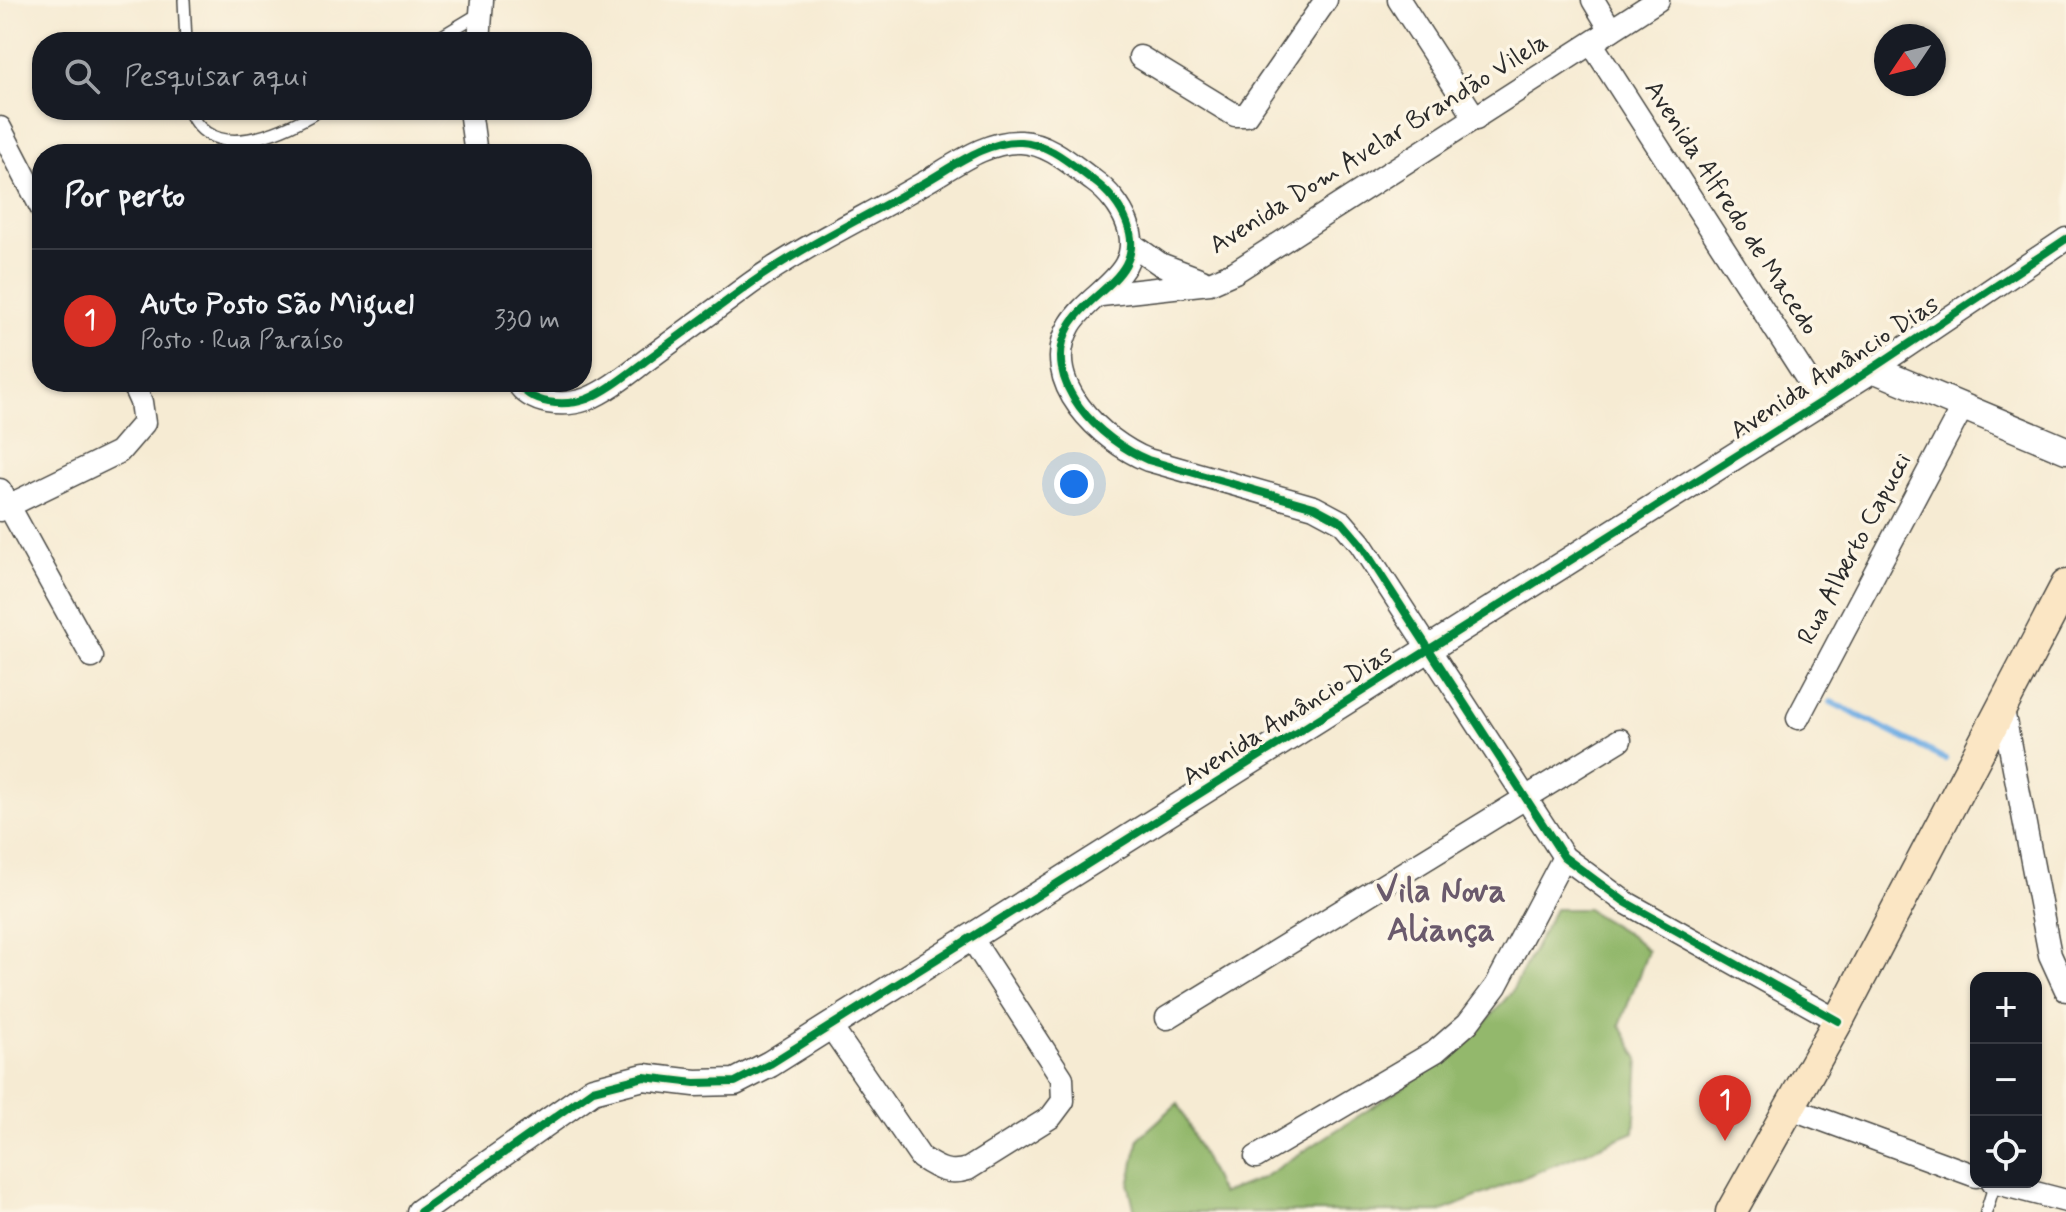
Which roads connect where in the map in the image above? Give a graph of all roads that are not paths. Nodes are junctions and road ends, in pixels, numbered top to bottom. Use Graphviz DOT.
graph roads {
  1 [pos="184,0"];
  2 [pos="1326,0"];
  3 [pos="1399,0"];
  4 [pos="1593,0"];
  5 [pos="1658,0"];
  6 [pos="482,6"];
  7 [pos="1611,30"];
  8 [pos="186,32"];
  9 [pos="446,32"];
  10 [pos="480,32"];
  11 [pos="1592,44"];
  12 [pos="1140,57"];
  13 [pos="1476,119"];
  14 [pos="194,120"];
  15 [pos="300,120"];
  16 [pos="471,120"];
  17 [pos="0,128"];
  18 [pos="475,144"];
  19 [pos="32,190"];
  20 [pos="2066,239"];
  21 [pos="1133,245"];
  22 [pos="1210,283"];
  23 [pos="1101,295"];
  24 [pos="1873,369"];
  25 [pos="136,392"];
  26 [pos="528,392"];
  27 [pos="1822,402"];
  28 [pos="1963,406"];
  29 [pos="2066,450"];
  30 [pos="3,502"];
  31 [pos="2066,585"];
  32 [pos="1430,649"];
  33 [pos="92,657"];
  34 [pos="2003,710"];
  35 [pos="1798,718"];
  36 [pos="1620,740"];
  37 [pos="1524,796"];
  38 [pos="1564,857"];
  39 [pos="972,939"];
  40 [pos="2066,990"];
  41 [pos="1167,1018"];
  42 [pos="1838,1021"];
  43 [pos="831,1027"];
  44 [pos="1790,1108"];
  45 [pos="1256,1157"];
  46 [pos="1970,1174"];
  47 [pos="1992,1188"];
  48 [pos="2017,1188"];
  49 [pos="2066,1201"];
  50 [pos="1726,1209"];
  51 [pos="420,1212"];
  52 [pos="1986,1212"];
  1 -- 8 [label="lane"];
  2 -- 12 [label="street"];
  3 -- 13 [label="street"];
  4 -- 7 [label="street"];
  5 -- 7 [label="street, Avenida Dom Avelar Brandão Vilela"];
  6 -- 9 [label="lane"];
  6 -- 10 [label="street"];
  7 -- 11 [label="street, Avenida Dom Avelar Brandão Vilela"];
  11 -- 13 [label="street, Avenida Dom Avelar Brandão Vilela"];
  11 -- 27 [label="street, Avenida Alfredo de Macedo"];
  13 -- 22 [label="street, Avenida Dom Avelar Brandão Vilela"];
  14 -- 15 [label="lane"];
  16 -- 18 [label="street"];
  17 -- 19 [label="street"];
  20 -- 24 [label="street, Avenida Amâncio Dias"];
  21 -- 22 [label="street, Avenida Dom Avelar Brandão Vilela"];
  21 -- 23 [label="street"];
  21 -- 26 [label="street"];
  22 -- 23 [label="street, Avenida Dom Avelar Brandão Vilela"];
  23 -- 32 [label="street"];
  24 -- 27 [label="street, Avenida Amâncio Dias"];
  24 -- 28 [label="street"];
  25 -- 30 [label="street"];
  27 -- 32 [label="street, Avenida Amâncio Dias"];
  28 -- 29 [label="street"];
  28 -- 35 [label="street, Rua Alberto Capucci"];
  30 -- 33 [label="street"];
  31 -- 34 [label="main road"];
  32 -- 37 [label="street"];
  32 -- 39 [label="street, Avenida Amâncio Dias"];
  34 -- 40 [label="street"];
  34 -- 42 [label="main road"];
  36 -- 37 [label="street"];
  37 -- 38 [label="street"];
  37 -- 41 [label="street"];
  38 -- 42 [label="street"];
  38 -- 45 [label="street"];
  39 -- 43 [label="street, Avenida Amâncio Dias"];
  39 -- 43 [label="street"];
  42 -- 44 [label="main road"];
  43 -- 51 [label="street, Avenida Amâncio Dias"];
  44 -- 46 [label="street"];
  44 -- 50 [label="main road"];
  47 -- 52 [label="lane"];
  48 -- 49 [label="street"];
}
